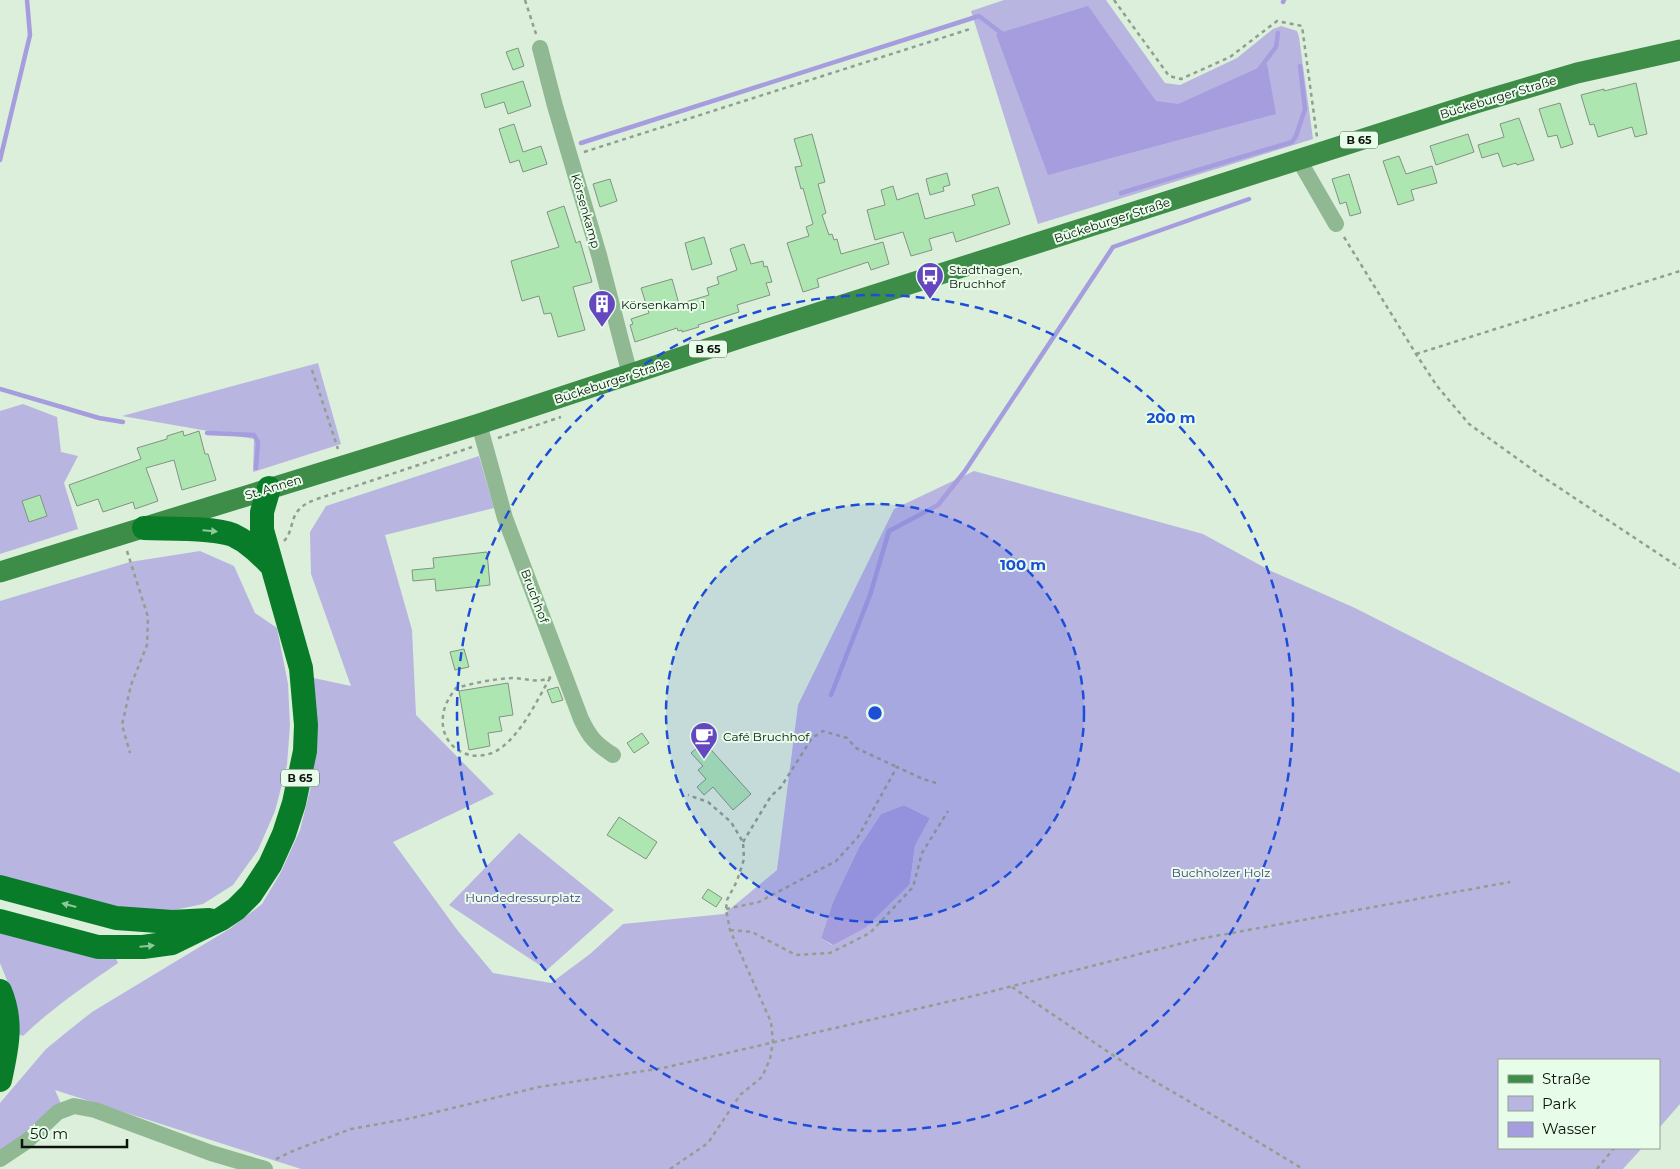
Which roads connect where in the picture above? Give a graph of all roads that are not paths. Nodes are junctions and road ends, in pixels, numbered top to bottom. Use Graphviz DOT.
graph roads {
  1 [pos="540,48"];
  2 [pos="1680,50"];
  3 [pos="1299,160"];
  4 [pos="1336,224"];
  5 [pos="630,375"];
  6 [pos="547,402"];
  7 [pos="482,434"];
  8 [pos="269,488"];
  9 [pos="144,528"];
  10 [pos="268,555"];
  11 [pos="0,572"];
  12 [pos="613,756"];
  13 [pos="0,887"];
  14 [pos="221,919"];
  15 [pos="0,921"];
  16 [pos="0,991"];
  17 [pos="0,1080"];
  18 [pos="0,1159"];
  19 [pos="262,1168"];
  1 -- 5 [label="street, Körsenkamp"];
  2 -- 3 [label="main road, Bückeburger Straße / B 65"];
  3 -- 4 [label="street"];
  3 -- 5 [label="main road, Bückeburger Straße / B 65"];
  5 -- 6 [label="main road, Bückeburger Straße / B 65"];
  6 -- 7 [label="main road, St. Annen / B 65"];
  7 -- 8 [label="main road, St. Annen / B 65"];
  7 -- 12 [label="street, Bruchhof"];
  8 -- 9 [label="main road, St. Annen"];
  8 -- 10 [label="highway, B 65"];
  9 -- 10 [label="highway, one-way"];
  9 -- 11 [label="main road, St. Annen"];
  10 -- 14 [label="highway, B 65"];
  14 -- 13 [label="highway, one-way"];
  15 -- 14 [label="highway, B 65, one-way"];
  16 -- 17 [label="highway"];
  18 -- 19 [label="street"];
}
